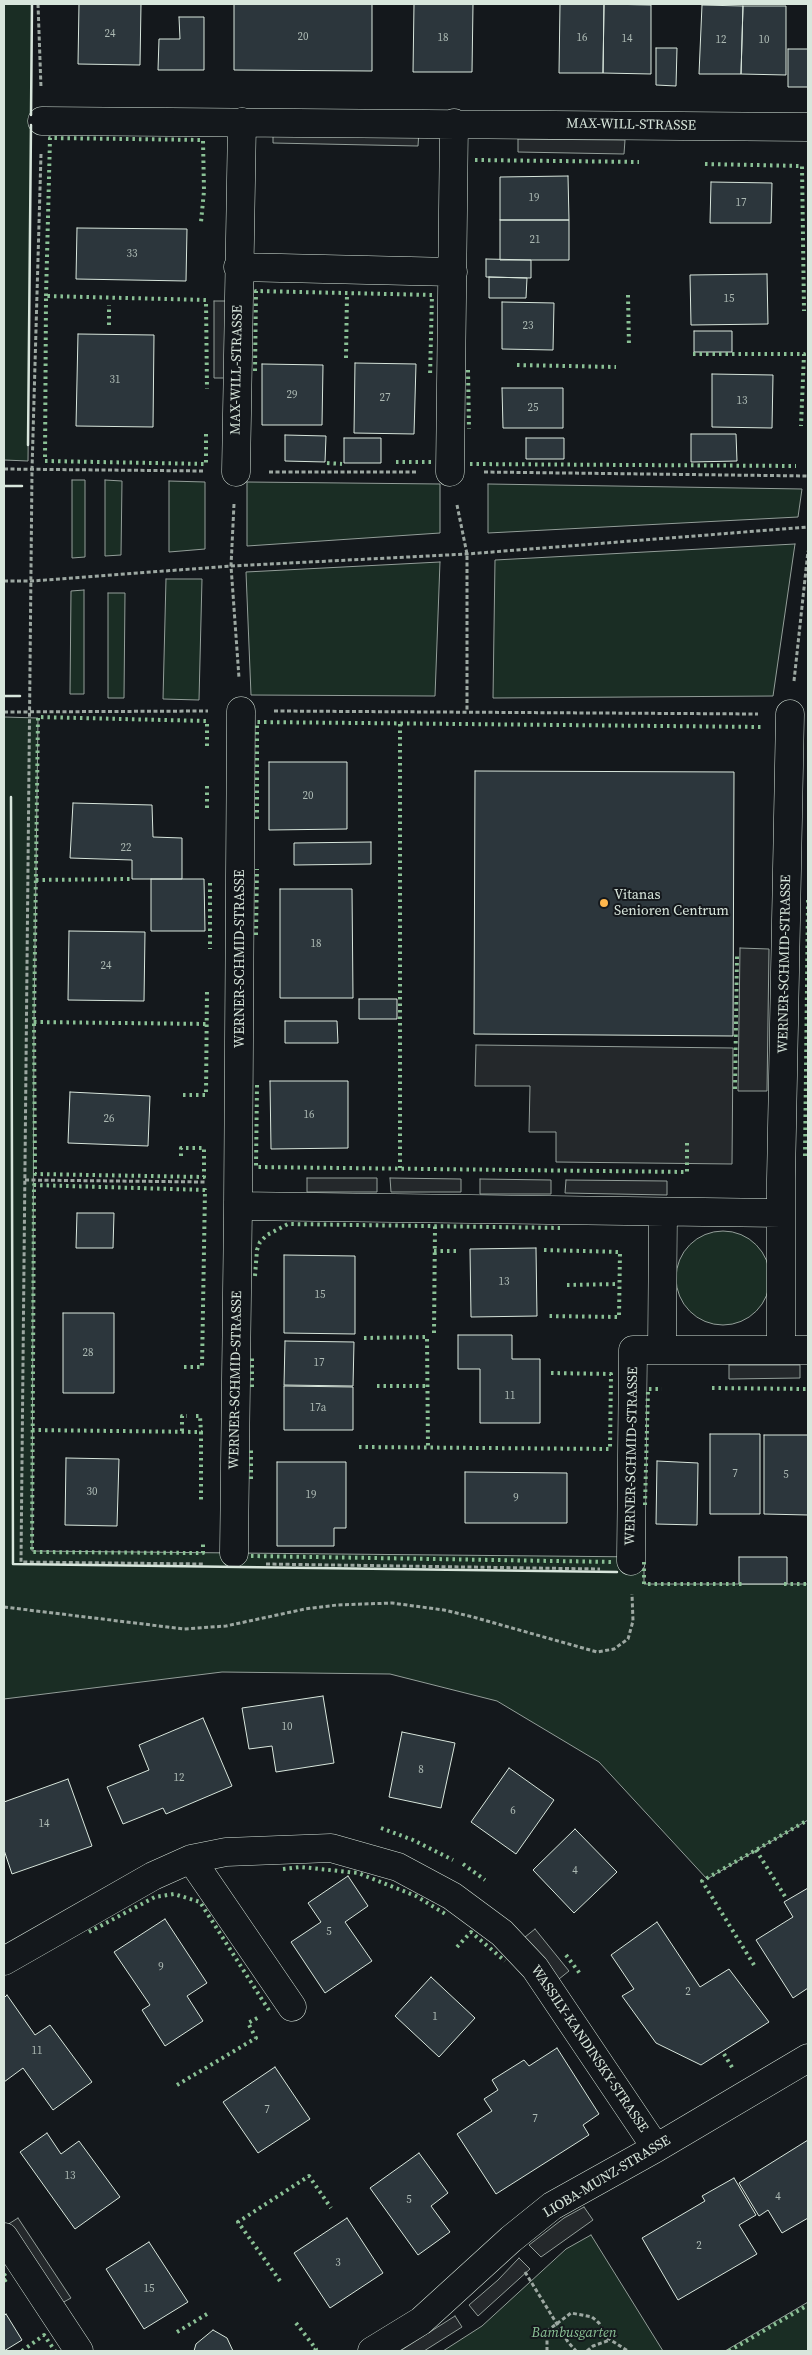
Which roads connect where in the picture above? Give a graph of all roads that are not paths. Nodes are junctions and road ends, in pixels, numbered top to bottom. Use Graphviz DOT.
graph roads {
  1 [pos="42,121"];
  2 [pos="242,122"];
  3 [pos="454,123"];
  4 [pos="808,127"];
  5 [pos="238,267"];
  6 [pos="453,272"];
  7 [pos="236,472"];
  8 [pos="450,472"];
  9 [pos="242,711"];
  10 [pos="790,714"];
  11 [pos="238,1206"];
  12 [pos="663,1212"];
  13 [pos="781,1213"];
  14 [pos="781,1349"];
  15 [pos="662,1350"];
  16 [pos="808,1350"];
  17 [pos="223,1559"];
  18 [pos="631,1565"];
  19 [pos="191,1859"];
  20 [pos="4,1961"];
  21 [pos="292,2007"];
  22 [pos="808,2058"];
  23 [pos="656,2148"];
  24 [pos="4,2237"];
  25 [pos="79,2351"];
  26 [pos="372,2351"];
  1 -- 2 [label="street, MAX-WILL-STRASSE"];
  2 -- 3 [label="street, MAX-WILL-STRASSE"];
  2 -- 5 [label="street, MAX-WILL-STRASSE"];
  3 -- 4 [label="street, MAX-WILL-STRASSE"];
  3 -- 6 [label="street"];
  5 -- 6 [label="street"];
  5 -- 7 [label="street, MAX-WILL-STRASSE"];
  6 -- 8 [label="street"];
  9 -- 11 [label="street, WERNER-SCHMID-STRASSE"];
  10 -- 13 [label="street, WERNER-SCHMID-STRASSE"];
  11 -- 12 [label="street"];
  11 -- 17 [label="street, WERNER-SCHMID-STRASSE"];
  12 -- 13 [label="street"];
  12 -- 15 [label="street"];
  13 -- 14 [label="street, WERNER-SCHMID-STRASSE"];
  14 -- 15 [label="street, WERNER-SCHMID-STRASSE"];
  14 -- 16 [label="street, WERNER-SCHMID-STRASSE"];
  15 -- 18 [label="street, WERNER-SCHMID-STRASSE"];
  19 -- 20 [label="street, WASSILY-KANDINSKY-STRASSE"];
  19 -- 21 [label="street"];
  19 -- 23 [label="street, WASSILY-KANDINSKY-STRASSE"];
  22 -- 23 [label="street, LIOBA-MUNZ-STRASSE"];
  23 -- 26 [label="street, LIOBA-MUNZ-STRASSE"];
  24 -- 25 [label="street"];
}
